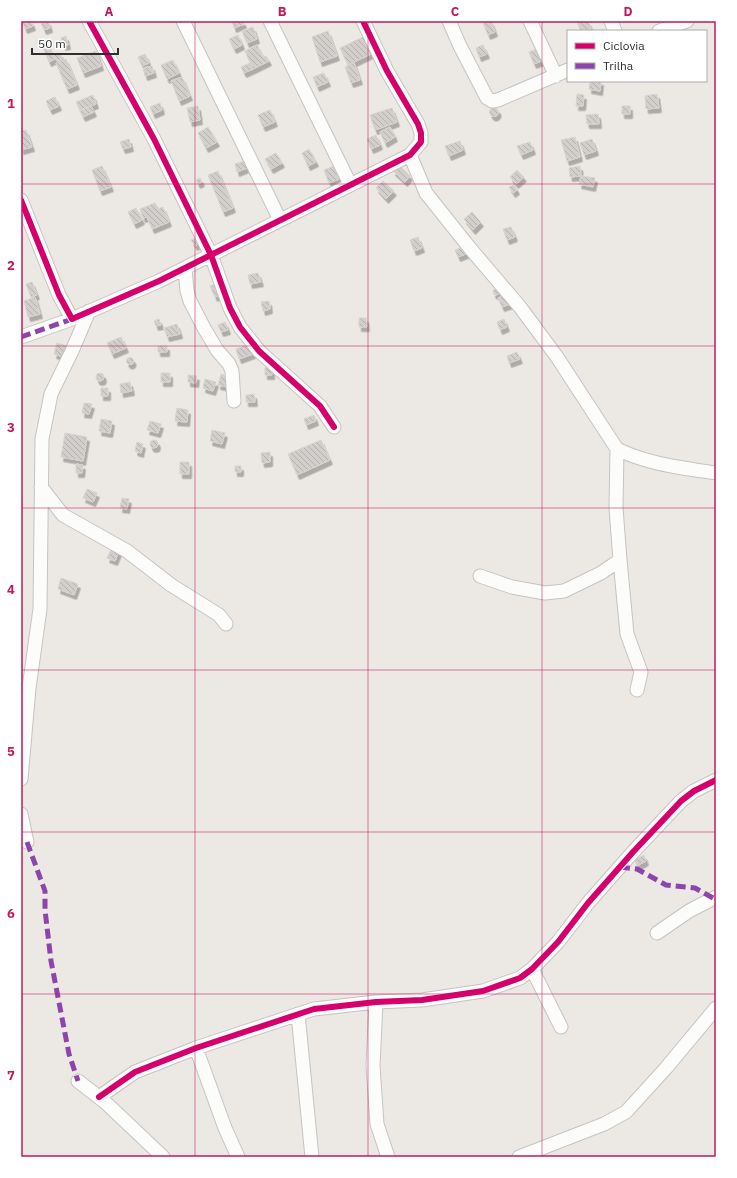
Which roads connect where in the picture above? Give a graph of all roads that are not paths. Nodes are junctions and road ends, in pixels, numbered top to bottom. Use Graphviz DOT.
graph roads {
  1 [pos="89,21"];
  2 [pos="183,21"];
  3 [pos="270,21"];
  4 [pos="363,21"];
  5 [pos="449,21"];
  6 [pos="530,21"];
  7 [pos="687,21"];
  8 [pos="662,30"];
  9 [pos="562,73"];
  10 [pos="410,154"];
  11 [pos="350,184"];
  12 [pos="21,200"];
  13 [pos="280,220"];
  14 [pos="211,255"];
  15 [pos="185,268"];
  16 [pos="89,311"];
  17 [pos="72,319"];
  18 [pos="21,337"];
  19 [pos="234,401"];
  20 [pos="334,427"];
  21 [pos="617,448"];
  22 [pos="716,473"];
  23 [pos="41,487"];
  24 [pos="620,560"];
  25 [pos="480,576"];
  26 [pos="226,624"];
  27 [pos="637,690"];
  28 [pos="21,779"];
  29 [pos="716,780"];
  30 [pos="21,814"];
  31 [pos="27,842"];
  32 [pos="716,897"];
  33 [pos="658,933"];
  34 [pos="532,969"];
  35 [pos="376,1002"];
  36 [pos="716,1008"];
  37 [pos="298,1014"];
  38 [pos="561,1026"];
  39 [pos="196,1048"];
  40 [pos="78,1081"];
  41 [pos="99,1097"];
  42 [pos="163,1157"];
  43 [pos="238,1157"];
  44 [pos="312,1157"];
  45 [pos="388,1157"];
  46 [pos="519,1157"];
  1 -- 14 [label="street"];
  2 -- 13 [label="street"];
  3 -- 11 [label="street"];
  4 -- 10 [label="street"];
  5 -- 9 [label="street"];
  6 -- 9 [label="street"];
  7 -- 8 [label="street"];
  10 -- 11 [label="street"];
  10 -- 21 [label="street"];
  11 -- 13 [label="street"];
  12 -- 17 [label="street"];
  13 -- 14 [label="street"];
  14 -- 15 [label="street"];
  14 -- 20 [label="street"];
  15 -- 16 [label="street"];
  15 -- 19 [label="street"];
  16 -- 17 [label="street"];
  16 -- 23 [label="street"];
  17 -- 18 [label="street"];
  21 -- 22 [label="street"];
  21 -- 24 [label="street"];
  23 -- 26 [label="street"];
  23 -- 28 [label="street"];
  24 -- 25 [label="street"];
  24 -- 27 [label="street"];
  29 -- 34 [label="street"];
  30 -- 31 [label="street"];
  32 -- 33 [label="street"];
  34 -- 35 [label="street"];
  34 -- 38 [label="street"];
  35 -- 37 [label="street"];
  35 -- 45 [label="street"];
  36 -- 46 [label="street"];
  37 -- 39 [label="street"];
  37 -- 44 [label="street"];
  39 -- 41 [label="street"];
  39 -- 43 [label="street"];
  40 -- 41 [label="street"];
  41 -- 42 [label="street"];
}
